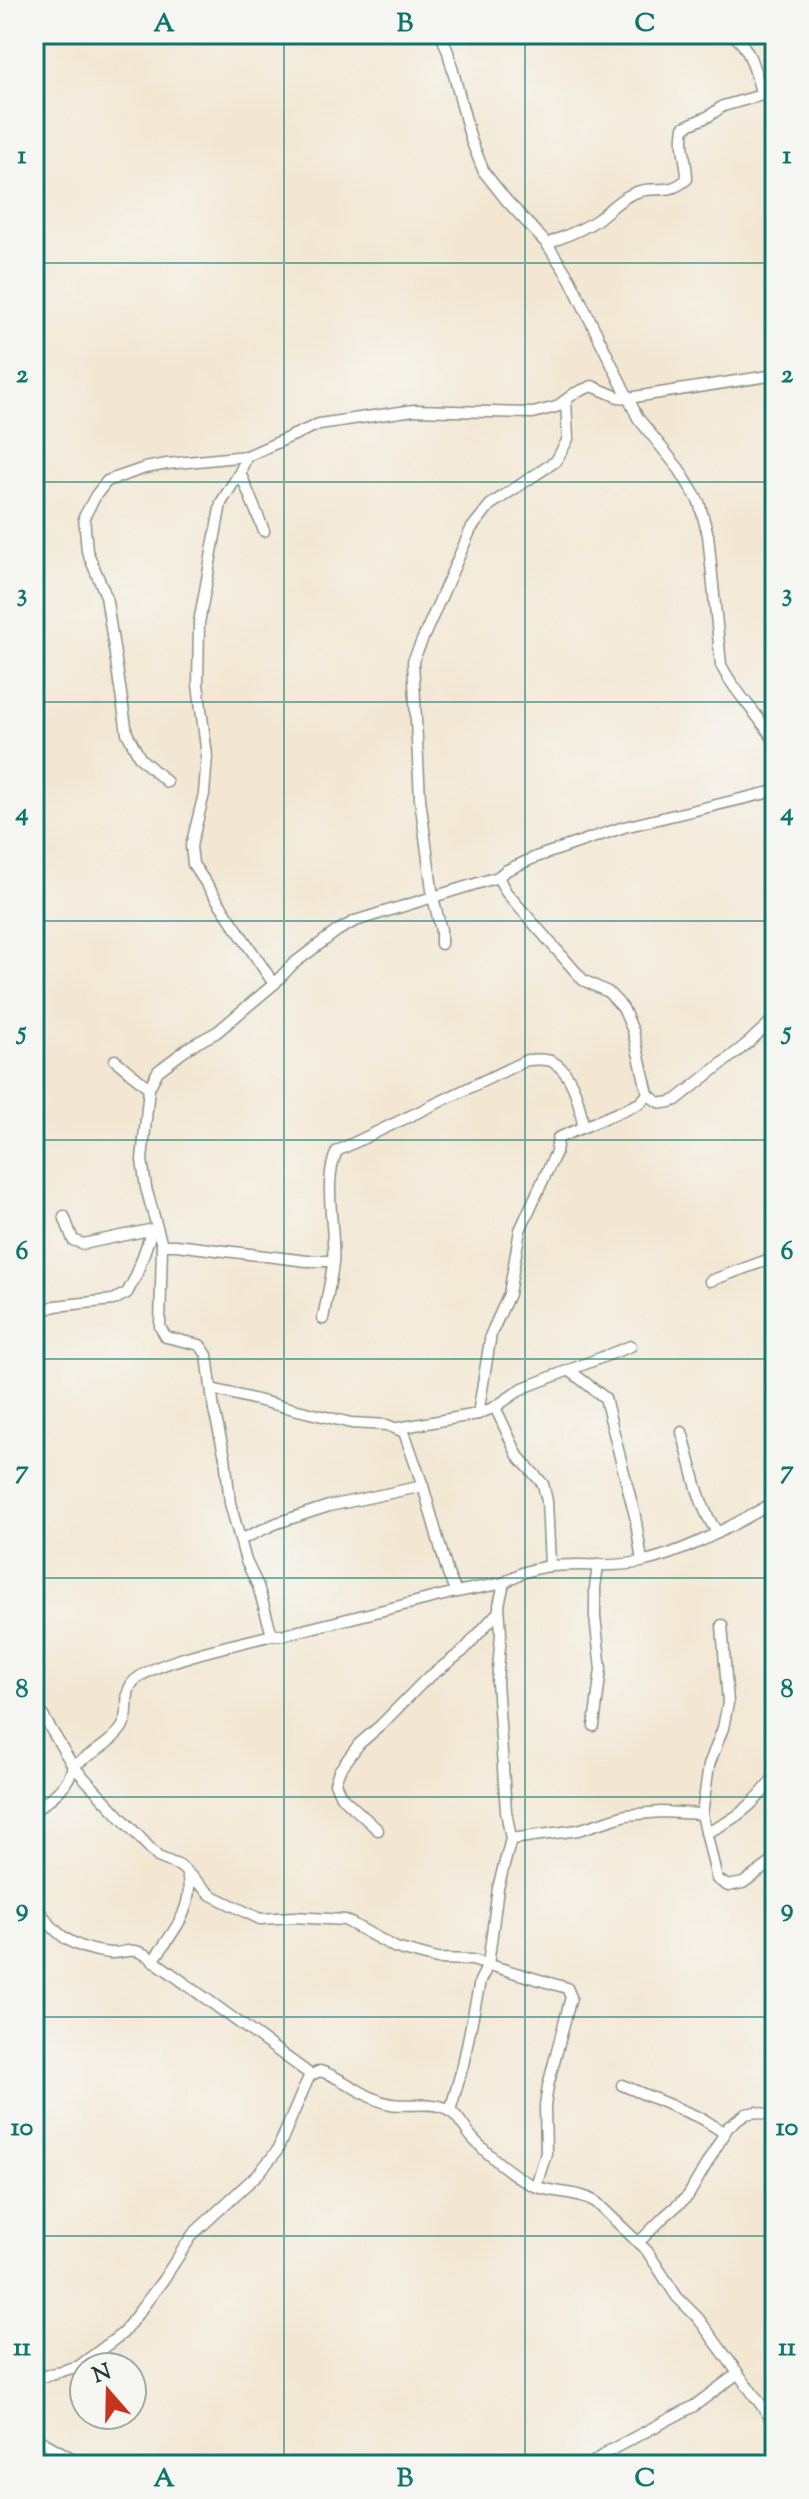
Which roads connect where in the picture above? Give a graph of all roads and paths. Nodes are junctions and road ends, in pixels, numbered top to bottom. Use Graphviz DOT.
graph roads {
  1 [pos="441,34"];
  2 [pos="731,34"];
  3 [pos="547,244"];
  4 [pos="775,375"];
  5 [pos="628,398"];
  6 [pos="566,402"];
  7 [pos="247,456"];
  8 [pos="240,472"];
  9 [pos="264,531"];
  10 [pos="775,742"];
  11 [pos="167,782"];
  12 [pos="775,791"];
  13 [pos="498,877"];
  14 [pos="433,897"];
  15 [pos="441,944"];
  16 [pos="274,984"];
  17 [pos="775,1018"];
  18 [pos="115,1060"];
  19 [pos="149,1088"];
  20 [pos="648,1094"];
  21 [pos="583,1125"];
  22 [pos="64,1216"];
  23 [pos="154,1229"];
  24 [pos="162,1245"];
  25 [pos="775,1257"];
  26 [pos="333,1261"];
  27 [pos="710,1281"];
  28 [pos="37,1313"];
  29 [pos="323,1319"];
  30 [pos="631,1346"];
  31 [pos="569,1370"];
  32 [pos="212,1389"];
  33 [pos="495,1407"];
  34 [pos="478,1414"];
  35 [pos="398,1428"];
  36 [pos="682,1432"];
  37 [pos="423,1486"];
  38 [pos="775,1502"];
  39 [pos="718,1533"];
  40 [pos="240,1540"];
  41 [pos="642,1561"];
  42 [pos="550,1565"];
  43 [pos="598,1565"];
  44 [pos="504,1583"];
  45 [pos="456,1592"];
  46 [pos="499,1611"];
  47 [pos="722,1625"];
  48 [pos="272,1635"];
  49 [pos="34,1701"];
  50 [pos="594,1726"];
  51 [pos="73,1766"];
  52 [pos="775,1776"];
  53 [pos="34,1811"];
  54 [pos="702,1814"];
  55 [pos="378,1830"];
  56 [pos="706,1833"];
  57 [pos="511,1839"];
  58 [pos="775,1860"];
  59 [pos="186,1870"];
  60 [pos="34,1902"];
  61 [pos="153,1961"];
  62 [pos="488,1965"];
  63 [pos="311,2075"];
  64 [pos="622,2085"];
  65 [pos="450,2111"];
  66 [pos="775,2116"];
  67 [pos="723,2132"];
  68 [pos="536,2186"];
  69 [pos="638,2243"];
  70 [pos="737,2374"];
  71 [pos="34,2379"];
  72 [pos="775,2424"];
  73 [pos="34,2437"];
  74 [pos="84,2465"];
  75 [pos="590,2465"];
  1 -- 3 [label="street"];
  2 -- 3 [label="street"];
  3 -- 5 [label="street"];
  4 -- 5 [label="street"];
  5 -- 6 [label="street"];
  5 -- 10 [label="street"];
  6 -- 7 [label="street"];
  6 -- 14 [label="street"];
  7 -- 8 [label="street"];
  7 -- 11 [label="street"];
  8 -- 9 [label="street"];
  8 -- 16 [label="street"];
  12 -- 13 [label="street"];
  13 -- 14 [label="street"];
  13 -- 20 [label="street"];
  14 -- 15 [label="street"];
  14 -- 16 [label="street"];
  16 -- 19 [label="street"];
  17 -- 20 [label="street"];
  18 -- 19 [label="street"];
  19 -- 23 [label="street"];
  20 -- 21 [label="street"];
  21 -- 26 [label="street"];
  21 -- 34 [label="street"];
  22 -- 23 [label="street"];
  23 -- 24 [label="street"];
  23 -- 28 [label="street"];
  24 -- 26 [label="street"];
  24 -- 32 [label="street"];
  25 -- 27 [label="street"];
  26 -- 29 [label="street"];
  30 -- 31 [label="street"];
  31 -- 33 [label="street"];
  31 -- 41 [label="street"];
  32 -- 35 [label="street"];
  32 -- 40 [label="street"];
  33 -- 34 [label="street"];
  33 -- 42 [label="street"];
  34 -- 35 [label="street"];
  35 -- 37 [label="street"];
  36 -- 39 [label="street"];
  37 -- 40 [label="street"];
  37 -- 45 [label="street"];
  38 -- 39 [label="street"];
  39 -- 41 [label="street"];
  40 -- 48 [label="street"];
  41 -- 43 [label="street"];
  42 -- 43 [label="street"];
  42 -- 44 [label="street"];
  43 -- 50 [label="street"];
  44 -- 45 [label="street"];
  44 -- 46 [label="street"];
  45 -- 48 [label="street"];
  46 -- 55 [label="street"];
  46 -- 57 [label="street"];
  47 -- 54 [label="street"];
  48 -- 51 [label="street"];
  49 -- 51 [label="street"];
  51 -- 53 [label="street"];
  51 -- 59 [label="street"];
  52 -- 56 [label="street"];
  54 -- 56 [label="street"];
  54 -- 57 [label="street"];
  56 -- 58 [label="street"];
  57 -- 62 [label="street"];
  59 -- 61 [label="street"];
  59 -- 62 [label="street"];
  60 -- 61 [label="street"];
  61 -- 63 [label="street"];
  62 -- 65 [label="street"];
  62 -- 68 [label="street"];
  63 -- 65 [label="street"];
  63 -- 71 [label="street"];
  64 -- 67 [label="street"];
  65 -- 68 [label="street"];
  66 -- 67 [label="street"];
  67 -- 69 [label="street"];
  68 -- 69 [label="street"];
  69 -- 70 [label="street"];
  70 -- 72 [label="street"];
  70 -- 75 [label="street"];
  73 -- 74 [label="street"];
}
